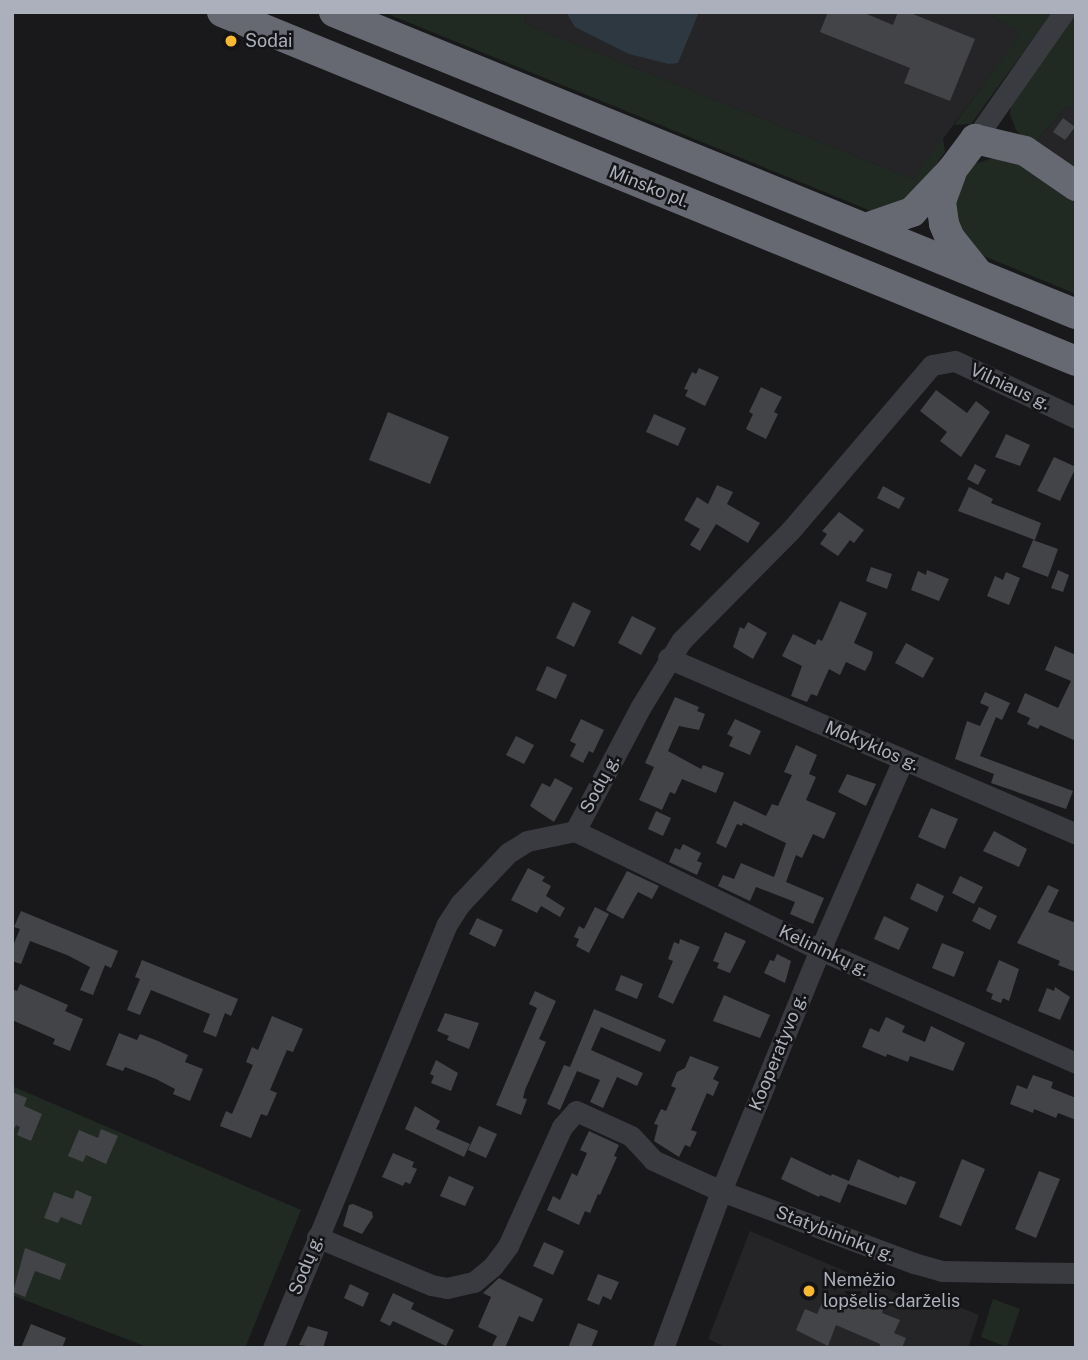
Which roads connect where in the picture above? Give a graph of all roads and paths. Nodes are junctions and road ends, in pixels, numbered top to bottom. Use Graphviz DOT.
graph roads {
  1 [pos="222,12"];
  2 [pos="334,12"];
  3 [pos="1063,13"];
  4 [pos="975,139"];
  5 [pos="953,170"];
  6 [pos="1076,186"];
  7 [pos="866,228"];
  8 [pos="979,274"];
  9 [pos="1076,314"];
  10 [pos="944,360"];
  11 [pos="1076,360"];
  12 [pos="1076,418"];
  13 [pos="668,658"];
  14 [pos="904,760"];
  15 [pos="575,831"];
  16 [pos="1076,834"];
  17 [pos="820,950"];
  18 [pos="1076,1063"];
  19 [pos="722,1191"];
  20 [pos="317,1237"];
  21 [pos="1076,1273"];
  22 [pos="273,1348"];
  23 [pos="663,1348"];
  1 -- 11 [label="highway, Minsko pl."];
  2 -- 7 [label="highway"];
  3 -- 4 [label="street"];
  4 -- 5 [label="highway"];
  4 -- 6 [label="highway"];
  5 -- 7 [label="highway"];
  5 -- 8 [label="highway"];
  7 -- 8 [label="highway"];
  8 -- 9 [label="highway"];
  10 -- 12 [label="street, Vilniaus g."];
  10 -- 13 [label="street, Sodų g."];
  13 -- 14 [label="street, Mokyklos g."];
  13 -- 15 [label="street, Sodų g."];
  14 -- 16 [label="street, Mokyklos g."];
  14 -- 17 [label="street, Kooperatyvo g."];
  15 -- 17 [label="street, Kelininkų g."];
  15 -- 20 [label="street, Sodų g."];
  17 -- 18 [label="street, Kelininkų g."];
  17 -- 19 [label="street, Kooperatyvo g."];
  19 -- 20 [label="street, Statybininkų g."];
  19 -- 21 [label="street, Statybininkų g."];
  19 -- 23 [label="street, Kooperatyvo g."];
  20 -- 22 [label="street, Sodų g."];
}
